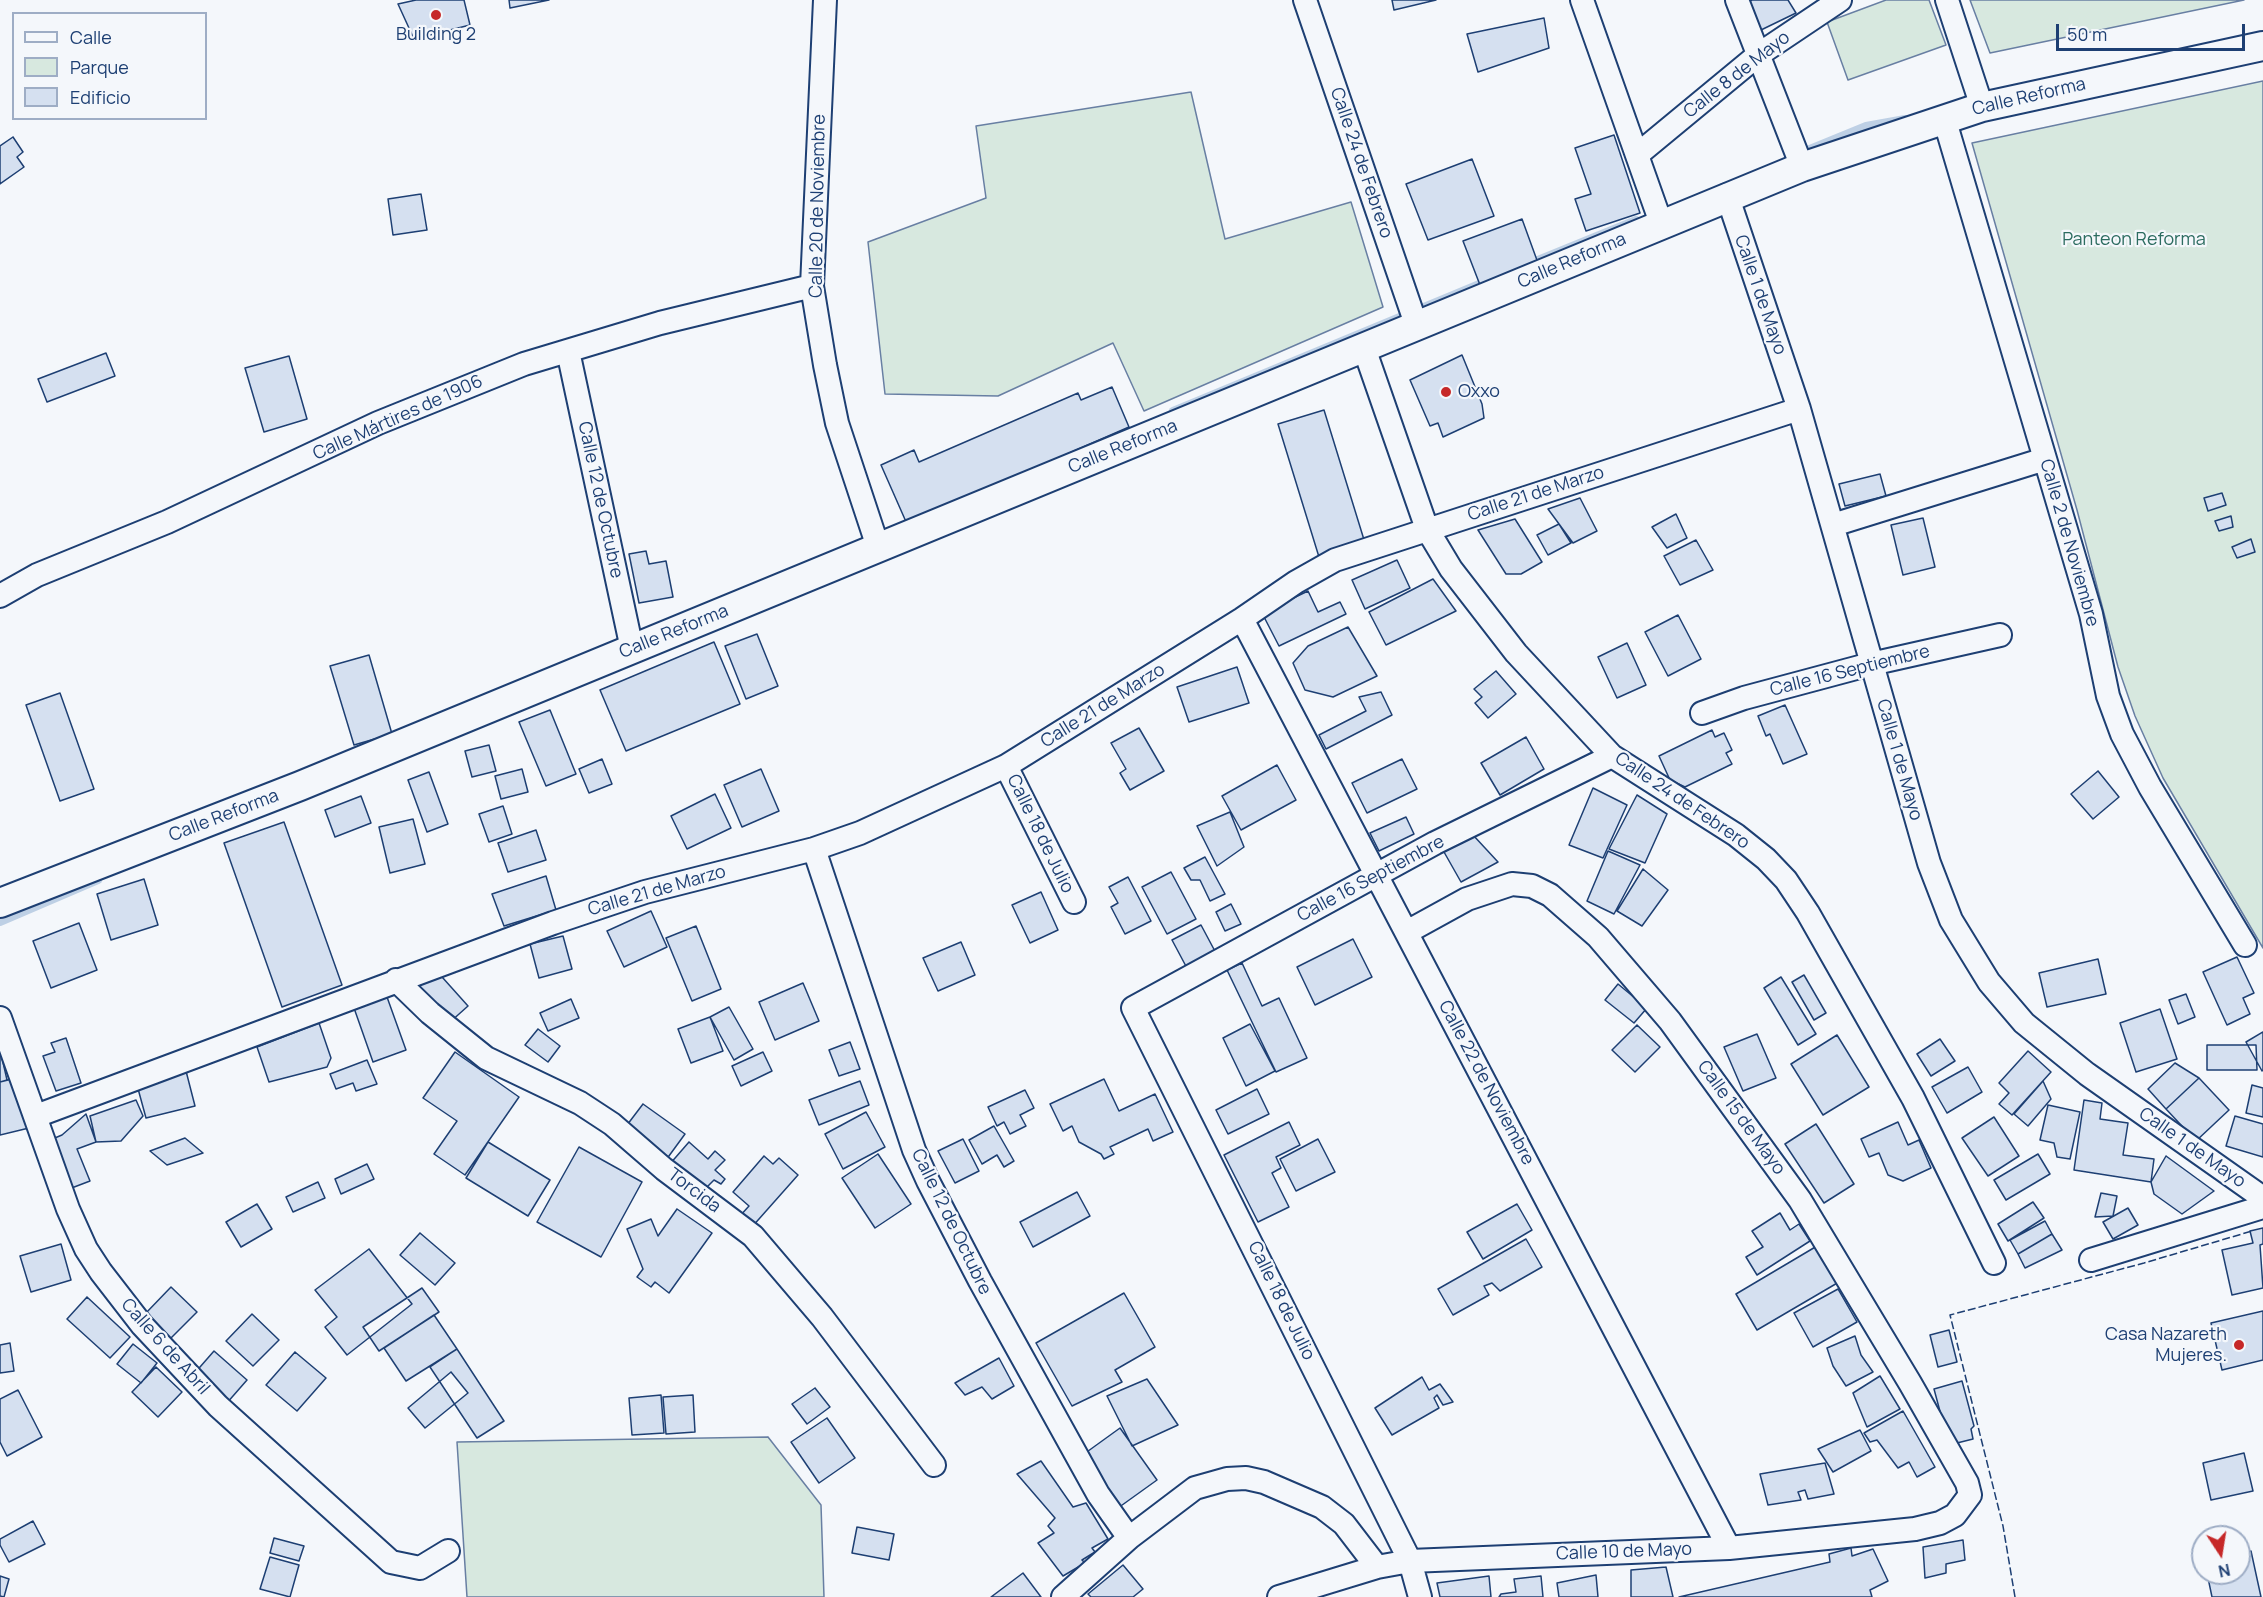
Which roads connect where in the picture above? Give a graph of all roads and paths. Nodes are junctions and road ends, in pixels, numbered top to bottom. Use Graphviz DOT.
graph roads {
  1 [pos="825,0"];
  2 [pos="1305,0"];
  3 [pos="1581,0"];
  4 [pos="1737,0"];
  5 [pos="1840,0"];
  6 [pos="1947,0"];
  7 [pos="2263,46"];
  8 [pos="1758,54"];
  9 [pos="1982,107"];
  10 [pos="1944,118"];
  11 [pos="1637,155"];
  12 [pos="1802,166"];
  13 [pos="1727,195"];
  14 [pos="1661,223"];
  15 [pos="813,286"];
  16 [pos="1417,327"];
  17 [pos="1364,348"];
  18 [pos="568,351"];
  19 [pos="1799,409"];
  20 [pos="2044,459"];
  21 [pos="1833,525"];
  22 [pos="1427,529"];
  23 [pos="878,547"];
  24 [pos="0,596"];
  25 [pos="1242,619"];
  26 [pos="2000,635"];
  27 [pos="632,649"];
  28 [pos="1871,664"];
  29 [pos="1702,713"];
  30 [pos="1612,756"];
  31 [pos="1006,766"];
  32 [pos="814,849"];
  33 [pos="1376,875"];
  34 [pos="1074,902"];
  35 [pos="0,903"];
  36 [pos="1407,932"];
  37 [pos="2245,945"];
  38 [pos="396,981"];
  39 [pos="1132,1008"];
  40 [pos="0,1018"];
  41 [pos="36,1116"];
  42 [pos="2263,1198"];
  43 [pos="2263,1207"];
  44 [pos="2091,1260"];
  45 [pos="1994,1263"];
  46 [pos="934,1465"];
  47 [pos="1966,1503"];
  48 [pos="1129,1538"];
  49 [pos="1729,1548"];
  50 [pos="448,1551"];
  51 [pos="1410,1560"];
  52 [pos="1377,1567"];
  53 [pos="1063,1597"];
  54 [pos="1279,1597"];
  55 [pos="1420,1597"];
  1 -- 15 [label="street, Calle 20 de Noviembre"];
  2 -- 16 [label="street, Calle 24 de Febrero"];
  3 -- 11 [label="street"];
  4 -- 8 [label="street"];
  5 -- 8 [label="street, Calle 8 de Mayo"];
  6 -- 9 [label="street"];
  7 -- 9 [label="street, Calle Reforma"];
  8 -- 11 [label="street, Calle 8 de Mayo"];
  8 -- 12 [label="street"];
  9 -- 10 [label="street, Calle Reforma"];
  10 -- 12 [label="street, Calle Reforma"];
  10 -- 20 [label="street, Calle 2 de Noviembre"];
  11 -- 14 [label="street"];
  12 -- 13 [label="street, Calle Reforma"];
  13 -- 14 [label="street, Calle Reforma"];
  13 -- 19 [label="street, Calle 1 de Mayo"];
  14 -- 16 [label="street, Calle Reforma"];
  15 -- 18 [label="street, Calle Mártires de 1906"];
  15 -- 23 [label="street, Calle 20 de Noviembre"];
  16 -- 17 [label="street, Calle Reforma"];
  17 -- 22 [label="street, Calle 24 de Febrero"];
  17 -- 23 [label="street, Calle Reforma"];
  18 -- 24 [label="street, Calle Mártires de 1906"];
  18 -- 27 [label="street, Calle 12 de Octubre"];
  19 -- 21 [label="street, Calle 1 de Mayo"];
  19 -- 22 [label="street, Calle 21 de Marzo"];
  20 -- 21 [label="street"];
  20 -- 37 [label="street, Calle 2 de Noviembre"];
  21 -- 28 [label="street, Calle 1 de Mayo"];
  22 -- 25 [label="street, Calle 21 de Marzo"];
  22 -- 30 [label="street, Calle 24 de Febrero"];
  23 -- 27 [label="street, Calle Reforma"];
  25 -- 31 [label="street, Calle 21 de Marzo"];
  25 -- 33 [label="street, Calle 22 de Noviembre"];
  26 -- 28 [label="street, Calle 16 Septiembre"];
  27 -- 35 [label="street, Calle Reforma"];
  28 -- 29 [label="street, Calle 16 Septiembre"];
  28 -- 42 [label="street, Calle 1 de Mayo"];
  30 -- 33 [label="street, Calle 16 Septiembre"];
  30 -- 45 [label="street, Calle 24 de Febrero"];
  31 -- 32 [label="street, Calle 21 de Marzo"];
  31 -- 34 [label="street, Calle 18 de Julio"];
  32 -- 38 [label="street, Calle 21 de Marzo"];
  32 -- 48 [label="street, Calle 12 de Octubre"];
  33 -- 36 [label="street, Calle 22 de Noviembre"];
  33 -- 39 [label="street, Calle 16 Septiembre"];
  36 -- 47 [label="street, Calle 15 de Mayo"];
  36 -- 49 [label="street, Calle 22 de Noviembre"];
  38 -- 41 [label="street, Calle 21 de Marzo"];
  38 -- 46 [label="street, Torcida"];
  39 -- 51 [label="street, Calle 18 de Julio"];
  40 -- 41 [label="street, Calle 6 de Abril"];
  41 -- 50 [label="street, Calle 6 de Abril"];
  43 -- 44 [label="street"];
  47 -- 49 [label="street, Calle 10 de Mayo"];
  48 -- 52 [label="street"];
  48 -- 53 [label="street"];
  49 -- 51 [label="street, Calle 10 de Mayo"];
  51 -- 52 [label="street, Calle 10 de Mayo"];
  51 -- 55 [label="street, Calle 18 de Julio"];
  52 -- 54 [label="street, Calle 10 de Mayo"];
}
